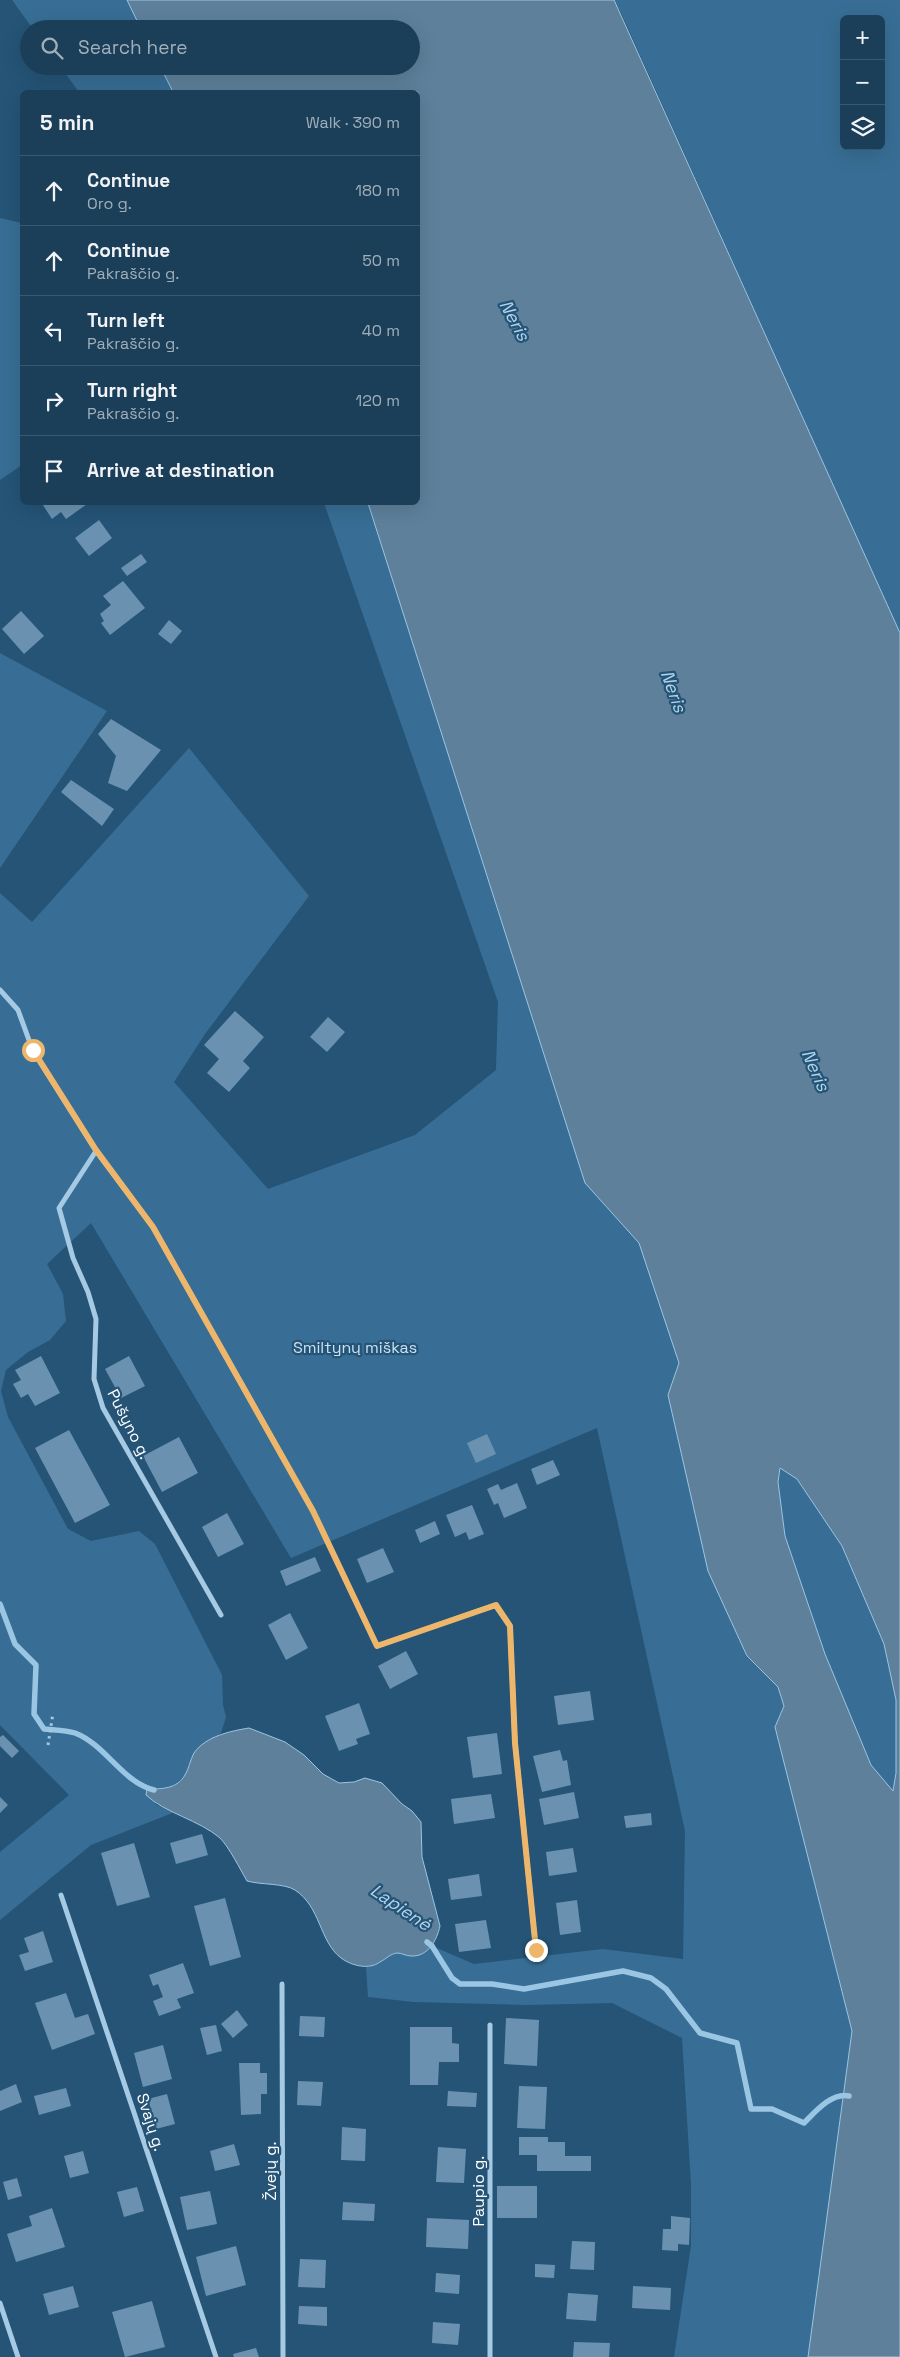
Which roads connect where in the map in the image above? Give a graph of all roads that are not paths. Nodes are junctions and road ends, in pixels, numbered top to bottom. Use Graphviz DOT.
graph roads {
  1 [pos="0,990"];
  2 [pos="96,1150"];
  3 [pos="221,1615"];
  4 [pos="62,1895"];
  5 [pos="536,1950"];
  6 [pos="282,1984"];
  7 [pos="490,2025"];
  8 [pos="0,2303"];
  9 [pos="18,2357"];
  10 [pos="216,2357"];
  11 [pos="283,2357"];
  12 [pos="490,2357"];
  1 -- 2 [label="street"];
  2 -- 3 [label="street, Pušyno g."];
  2 -- 5 [label="street"];
  4 -- 10 [label="street, Svajų g."];
  6 -- 11 [label="street, Žvejų g."];
  7 -- 12 [label="street, Paupio g."];
  8 -- 9 [label="street"];
}
